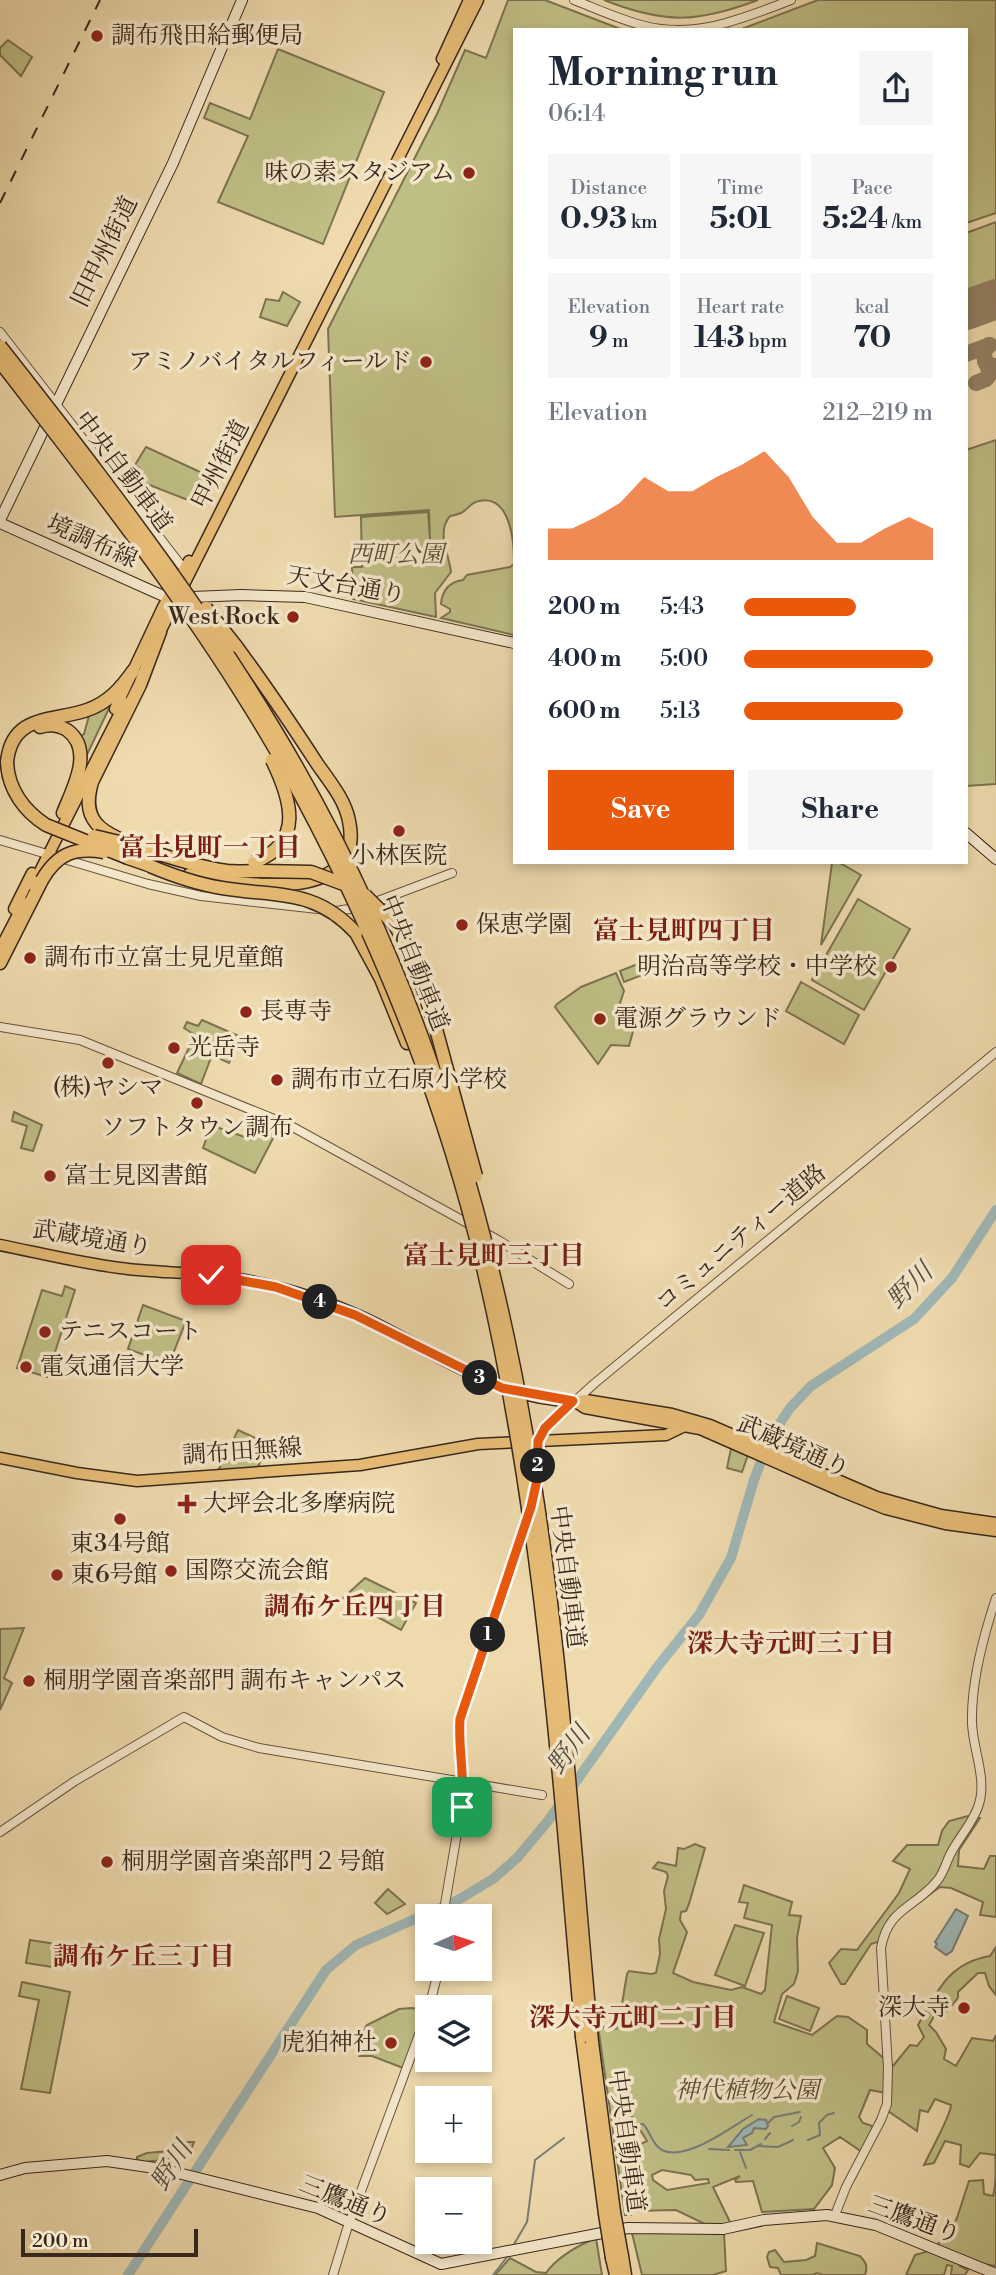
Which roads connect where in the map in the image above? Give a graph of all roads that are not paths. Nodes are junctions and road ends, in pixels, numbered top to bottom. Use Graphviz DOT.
graph roads {
  1 [pos="242,0"];
  2 [pos="469,0"];
  3 [pos="478,0"];
  4 [pos="574,0"];
  5 [pos="791,0"];
  6 [pos="660,28"];
  7 [pos="709,28"];
  8 [pos="0,332"];
  9 [pos="0,346"];
  10 [pos="0,362"];
  11 [pos="56,402"];
  12 [pos="131,515"];
  13 [pos="0,522"];
  14 [pos="153,565"];
  15 [pos="184,569"];
  16 [pos="172,598"];
  17 [pos="160,632"];
  18 [pos="513,643"];
  19 [pos="133,671"];
  20 [pos="10,762"];
  21 [pos="62,813"];
  22 [pos="968,836"];
  23 [pos="0,840"];
  24 [pos="136,846"];
  25 [pos="45,854"];
  26 [pos="128,858"];
  27 [pos="996,859"];
  28 [pos="203,865"];
  29 [pos="150,866"];
  30 [pos="452,873"];
  31 [pos="0,936"];
  32 [pos="0,949"];
  33 [pos="0,963"];
  34 [pos="0,1027"];
  35 [pos="996,1052"];
  36 [pos="436,1107"];
  37 [pos="0,1245"];
  38 [pos="569,1284"];
  39 [pos="573,1401"];
  40 [pos="690,1423"];
  41 [pos="533,1439"];
  42 [pos="0,1458"];
  43 [pos="776,1458"];
  44 [pos="929,1512"];
  45 [pos="996,1523"];
  46 [pos="945,1524"];
  47 [pos="996,1531"];
  48 [pos="996,1598"];
  49 [pos="462,1780"];
  50 [pos="542,1795"];
  51 [pos="0,1832"];
  52 [pos="445,1904"];
  53 [pos="587,2040"];
  54 [pos="415,2045"];
  55 [pos="0,2175"];
  56 [pos="835,2215"];
  57 [pos="350,2221"];
  58 [pos="617,2257"];
  59 [pos="996,2274"];
  60 [pos="333,2275"];
  61 [pos="616,2275"];
  62 [pos="625,2275"];
  1 -- 11 [label="main road, 旧甲州街道"];
  2 -- 15 [label="main road, 甲州街道"];
  3 -- 16 [label="main road, 甲州街道"];
  4 -- 6 [label="street"];
  5 -- 7 [label="street"];
  8 -- 11 [label="street"];
  9 -- 12 [label="highway, 中央自動車道, bridge"];
  10 -- 14 [label="highway, 中央自動車道, bridge"];
  11 -- 13 [label="main road, 旧甲州街道"];
  11 -- 15 [label="street"];
  12 -- 29 [label="highway, bridge"];
  12 -- 41 [label="highway, 中央自動車道, bridge"];
  13 -- 16 [label="main road, 境調布線"];
  14 -- 28 [label="highway, bridge"];
  14 -- 36 [label="highway, 中央自動車道, bridge"];
  15 -- 16 [label="main road, 甲州街道"];
  16 -- 17 [label="main road, 甲州街道"];
  16 -- 18 [label="main road, 天文台通り"];
  16 -- 19 [label="main road, 甲州街道"];
  17 -- 24 [label="highway, bridge"];
  17 -- 25 [label="main road, 甲州街道"];
  19 -- 20 [label="highway"];
  19 -- 21 [label="main road, 甲州街道"];
  20 -- 21 [label="highway"];
  20 -- 24 [label="highway, bridge"];
  20 -- 26 [label="highway, bridge"];
  21 -- 25 [label="main road, 甲州街道"];
  22 -- 27 [label="main road"];
  23 -- 25 [label="street"];
  24 -- 28 [label="highway"];
  25 -- 30 [label="street"];
  25 -- 31 [label="main road, 甲州街道"];
  25 -- 32 [label="main road, 甲州街道"];
  26 -- 29 [label="highway"];
  26 -- 33 [label="highway, bridge"];
  28 -- 41 [label="highway, bridge"];
  29 -- 36 [label="highway, bridge"];
  34 -- 38 [label="street"];
  35 -- 39 [label="street, コミュニティー道路"];
  36 -- 53 [label="highway, 中央自動車道, bridge"];
  37 -- 39 [label="main road, 武蔵境通り"];
  39 -- 40 [label="main road, 武蔵境通り"];
  39 -- 41 [label="street, コミュニティー道路"];
  40 -- 41 [label="main road, 調布田無線"];
  40 -- 43 [label="main road, 武蔵境通り"];
  41 -- 42 [label="main road, 調布田無線"];
  41 -- 49 [label="street"];
  41 -- 53 [label="highway, 中央自動車道, bridge"];
  43 -- 44 [label="main road, 武蔵境通り"];
  43 -- 46 [label="main road, 武蔵境通り"];
  44 -- 45 [label="main road, 武蔵境通り"];
  44 -- 46 [label="main road"];
  46 -- 47 [label="main road, 武蔵境通り"];
  48 -- 56 [label="street"];
  49 -- 50 [label="street"];
  49 -- 51 [label="street"];
  49 -- 52 [label="street"];
  53 -- 58 [label="highway, 中央自動車道, bridge"];
  54 -- 57 [label="street"];
  55 -- 57 [label="main road, 三鷹通り"];
  56 -- 57 [label="main road, 三鷹通り"];
  56 -- 59 [label="main road, 三鷹通り"];
  57 -- 60 [label="street"];
  58 -- 61 [label="highway, 中央自動車道"];
  58 -- 62 [label="highway, 中央自動車道"];
}
